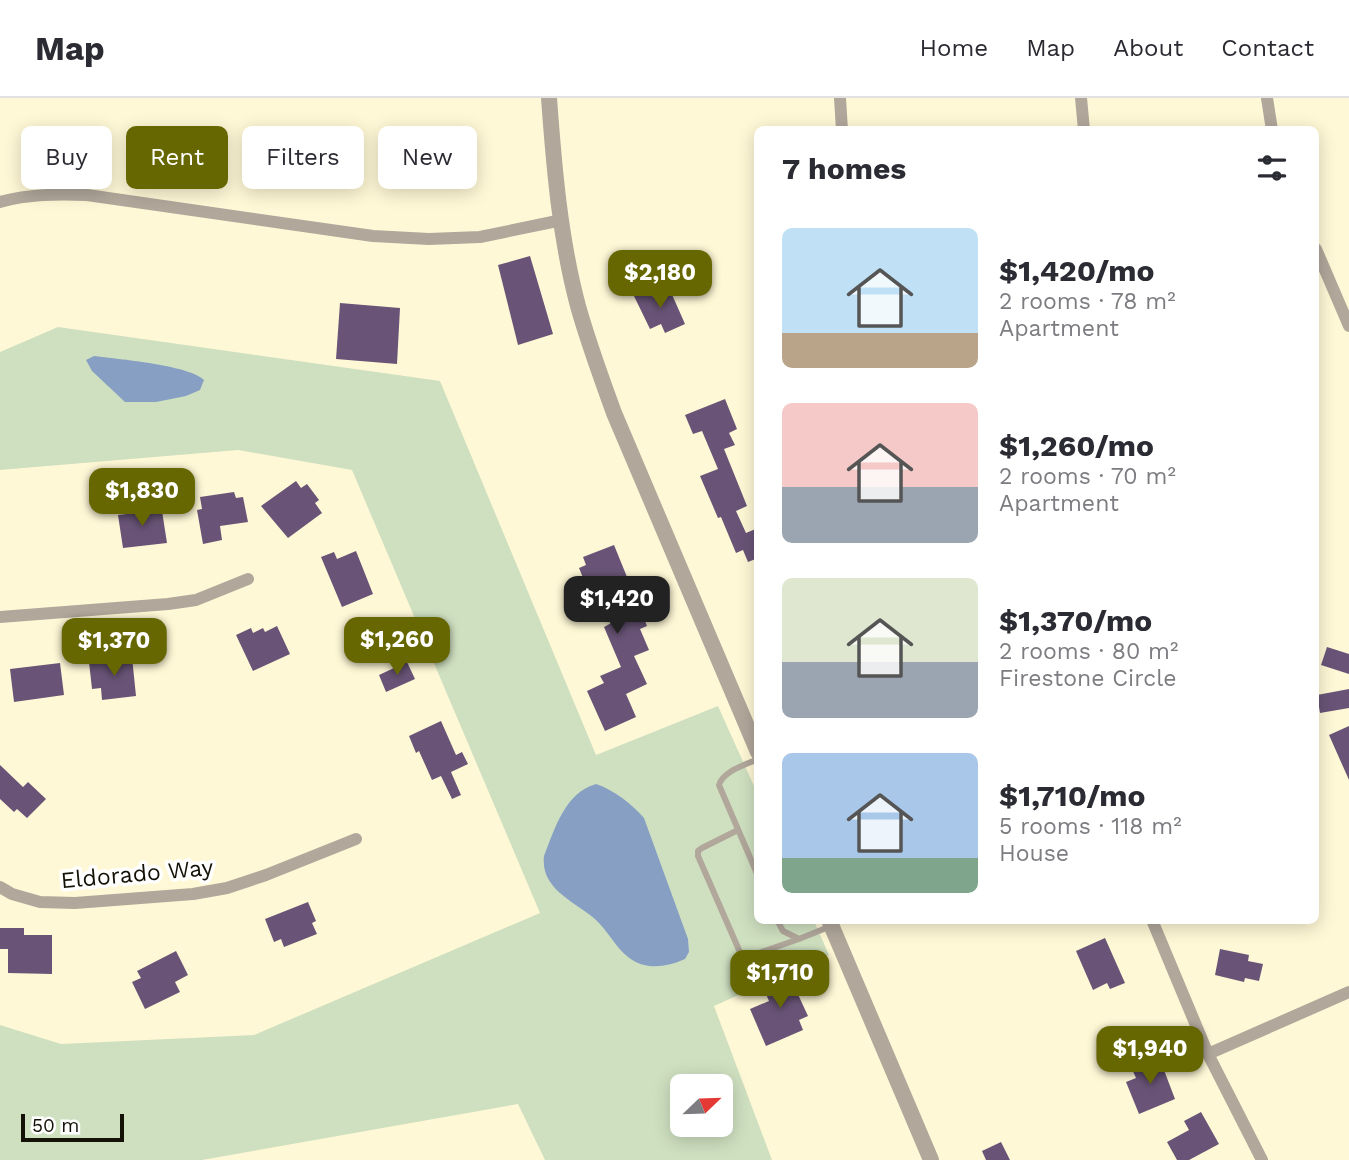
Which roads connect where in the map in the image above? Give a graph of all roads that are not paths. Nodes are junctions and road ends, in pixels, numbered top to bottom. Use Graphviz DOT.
graph roads {
  1 [pos="549,98"];
  2 [pos="840,98"];
  3 [pos="1081,98"];
  4 [pos="1267,98"];
  5 [pos="842,126"];
  6 [pos="1084,126"];
  7 [pos="1271,126"];
  8 [pos="0,202"];
  9 [pos="562,220"];
  10 [pos="1319,254"];
  11 [pos="1343,295"];
  12 [pos="1349,326"];
  13 [pos="248,579"];
  14 [pos="0,617"];
  15 [pos="754,743"];
  16 [pos="754,761"];
  17 [pos="738,830"];
  18 [pos="356,839"];
  19 [pos="754,867"];
  20 [pos="0,887"];
  21 [pos="779,924"];
  22 [pos="829,924"];
  23 [pos="831,924"];
  24 [pos="1154,924"];
  25 [pos="799,939"];
  26 [pos="1349,992"];
  27 [pos="1208,1054"];
  28 [pos="931,1160"];
  29 [pos="1262,1160"];
  1 -- 9 [label="street"];
  2 -- 5 [label="street"];
  3 -- 6 [label="street"];
  4 -- 7 [label="street"];
  8 -- 9 [label="street"];
  9 -- 15 [label="street"];
  10 -- 11 [label="street"];
  11 -- 12 [label="street"];
  13 -- 14 [label="street"];
  16 -- 17 [label="lane"];
  17 -- 19 [label="lane"];
  17 -- 25 [label="lane"];
  18 -- 20 [label="street, Eldorado Way"];
  21 -- 25 [label="lane"];
  22 -- 25 [label="lane"];
  23 -- 28 [label="street"];
  24 -- 27 [label="street"];
  26 -- 27 [label="street"];
  27 -- 29 [label="street"];
}
